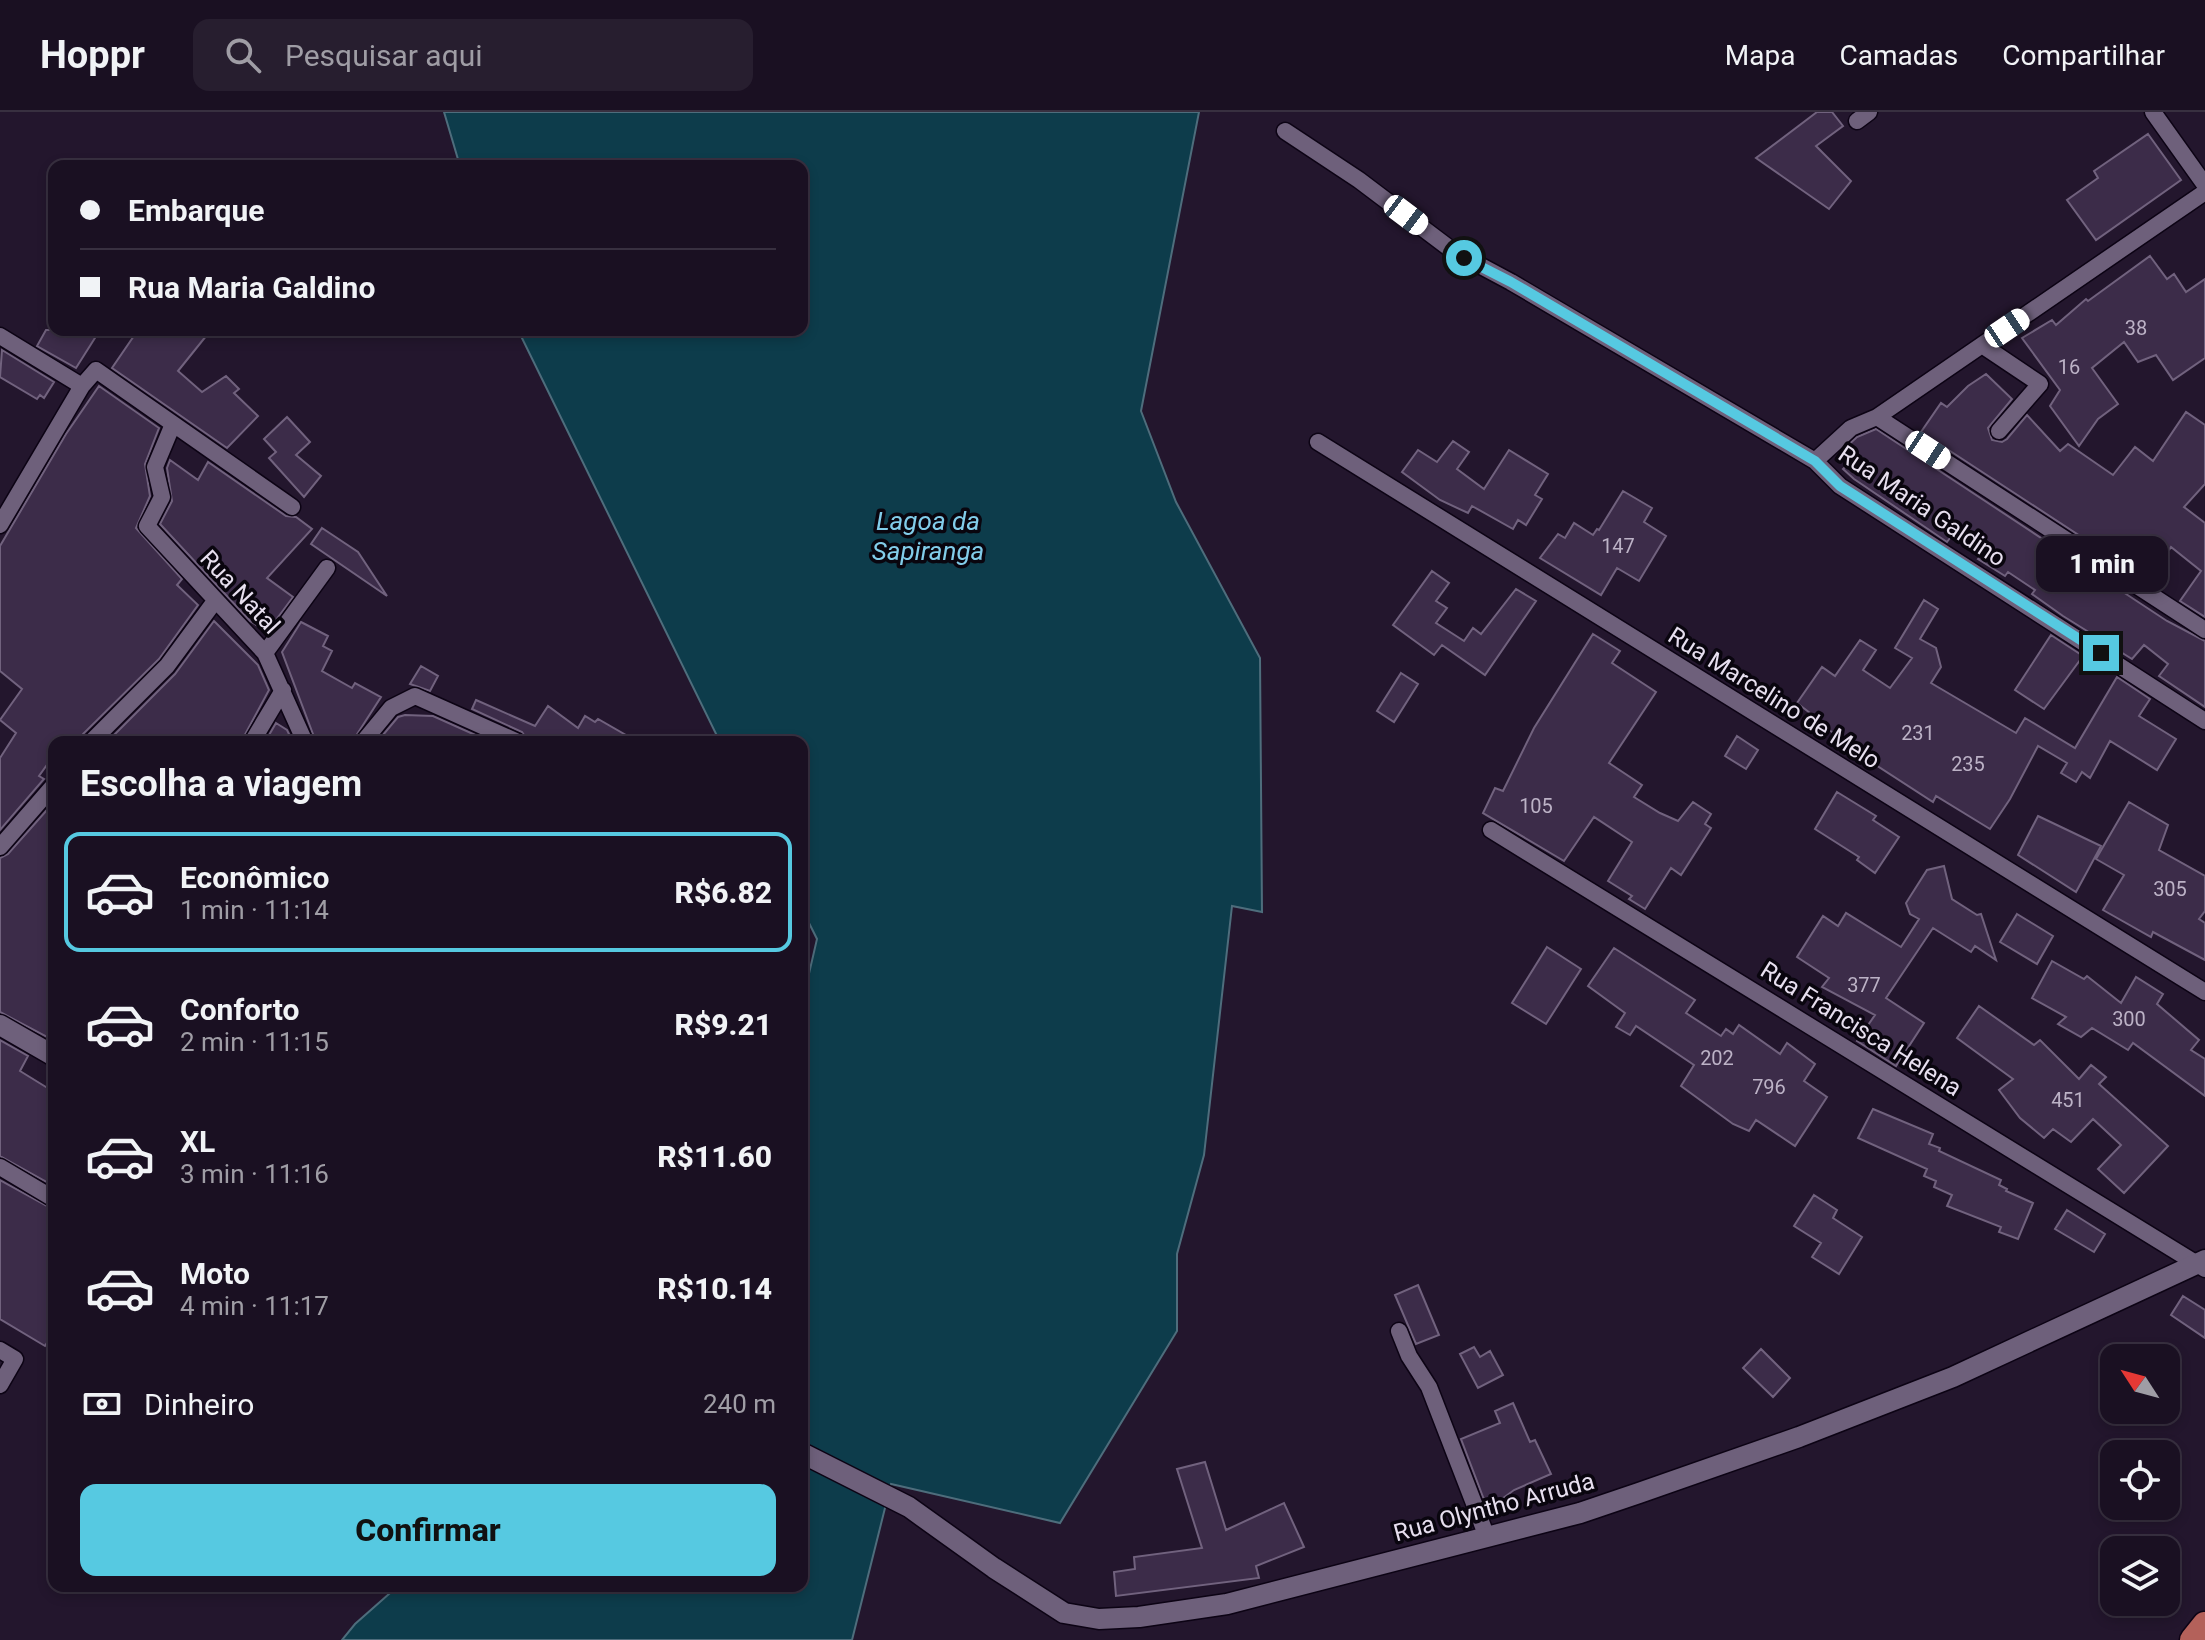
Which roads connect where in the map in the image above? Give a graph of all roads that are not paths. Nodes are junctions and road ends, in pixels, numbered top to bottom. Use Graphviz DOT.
graph roads {
  1 [pos="2153,112"];
  2 [pos="1285,131"];
  3 [pos="2205,185"];
  4 [pos="2205,192"];
  5 [pos="0,336"];
  6 [pos="1982,345"];
  7 [pos="82,386"];
  8 [pos="1877,417"];
  9 [pos="173,424"];
  10 [pos="1999,431"];
  11 [pos="1318,442"];
  12 [pos="1815,461"];
  13 [pos="292,507"];
  14 [pos="0,525"];
  15 [pos="327,568"];
  16 [pos="215,601"];
  17 [pos="2205,630"];
  18 [pos="265,653"];
  19 [pos="283,690"];
  20 [pos="2205,721"];
  21 [pos="97,736"];
  22 [pos="256,736"];
  23 [pos="302,736"];
  24 [pos="368,736"];
  25 [pos="505,736"];
  26 [pos="48,792"];
  27 [pos="1491,830"];
  28 [pos="0,847"];
  29 [pos="2205,992"];
  30 [pos="0,1025"];
  31 [pos="48,1053"];
  32 [pos="0,1167"];
  33 [pos="48,1195"];
  34 [pos="2202,1264"];
  35 [pos="1399,1331"];
  36 [pos="0,1350"];
  37 [pos="0,1385"];
  38 [pos="808,1456"];
  39 [pos="1487,1537"];
  40 [pos="2205,1625"];
  41 [pos="2193,1640"];
  1 -- 3 [label="street"];
  2 -- 12 [label="street, Rua Maria Galdino"];
  4 -- 6 [label="street"];
  5 -- 7 [label="street"];
  6 -- 8 [label="street"];
  6 -- 10 [label="street"];
  7 -- 9 [label="street"];
  7 -- 14 [label="street"];
  8 -- 12 [label="street"];
  8 -- 17 [label="street"];
  9 -- 13 [label="street"];
  9 -- 16 [label="street, Rua Natal"];
  11 -- 29 [label="street, Rua Marcelino de Melo"];
  12 -- 20 [label="street, Rua Maria Galdino"];
  15 -- 18 [label="street"];
  16 -- 18 [label="street, Rua Natal"];
  16 -- 21 [label="street"];
  18 -- 19 [label="street, Rua Natal"];
  19 -- 22 [label="street"];
  19 -- 23 [label="street, Rua Natal"];
  24 -- 25 [label="street"];
  26 -- 28 [label="street"];
  27 -- 34 [label="street, Rua Francisca Helena"];
  30 -- 31 [label="street"];
  32 -- 33 [label="street"];
  34 -- 39 [label="street, Rua Olyntho Arruda"];
  35 -- 39 [label="street"];
  36 -- 37 [label="street"];
  38 -- 39 [label="street, Rua Olyntho Arruda"];
  40 -- 41 [label="highway"];
}
